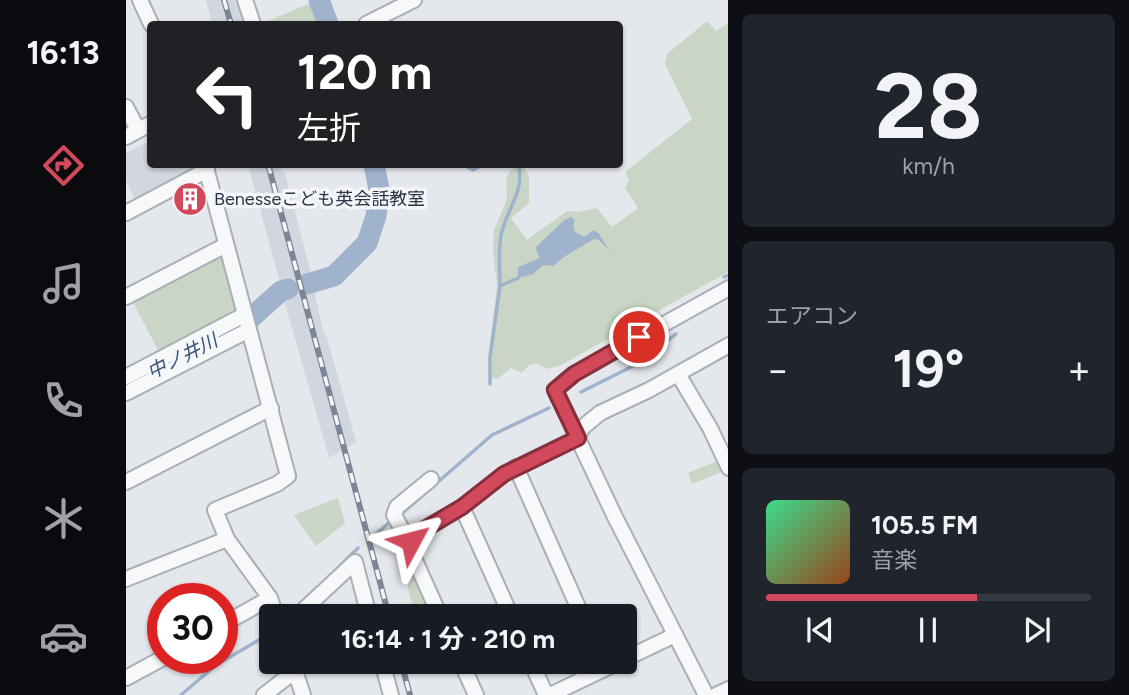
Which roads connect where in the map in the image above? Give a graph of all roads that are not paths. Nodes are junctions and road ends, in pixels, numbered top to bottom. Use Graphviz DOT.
graph roads {
  1 [pos="140,0"];
  2 [pos="245,0"];
  3 [pos="414,0"];
  4 [pos="150,21"];
  5 [pos="252,21"];
  6 [pos="377,21"];
  7 [pos="126,107"];
  8 [pos="138,130"];
  9 [pos="204,168"];
  10 [pos="206,168"];
  11 [pos="126,213"];
  12 [pos="226,245"];
  13 [pos="728,288"];
  14 [pos="126,297"];
  15 [pos="244,315"];
  16 [pos="249,330"];
  17 [pos="728,345"];
  18 [pos="678,374"];
  19 [pos="126,377"];
  20 [pos="126,393"];
  21 [pos="271,408"];
  22 [pos="578,438"];
  23 [pos="516,467"];
  24 [pos="728,468"];
  25 [pos="431,479"];
  26 [pos="126,482"];
  27 [pos="462,507"];
  28 [pos="227,539"];
  29 [pos="411,541"];
  30 [pos="126,579"];
  31 [pos="271,598"];
  32 [pos="273,604"];
  33 [pos="310,604"];
  34 [pos="366,604"];
  35 [pos="435,604"];
  36 [pos="506,604"];
  37 [pos="577,604"];
  38 [pos="238,616"];
  39 [pos="675,635"];
  40 [pos="637,653"];
  41 [pos="147,667"];
  42 [pos="286,674"];
  43 [pos="296,674"];
  44 [pos="385,674"];
  45 [pos="466,674"];
  46 [pos="537,674"];
  47 [pos="587,674"];
  48 [pos="126,678"];
  49 [pos="728,689"];
  50 [pos="264,695"];
  51 [pos="303,695"];
  52 [pos="391,695"];
  53 [pos="476,695"];
  54 [pos="548,695"];
  55 [pos="706,695"];
  56 [pos="716,695"];
  1 -- 4 [label="street"];
  2 -- 5 [label="street"];
  3 -- 6 [label="street"];
  7 -- 8 [label="street"];
  9 -- 11 [label="street"];
  10 -- 12 [label="street"];
  12 -- 14 [label="street"];
  12 -- 15 [label="street"];
  13 -- 22 [label="street"];
  15 -- 16 [label="street"];
  15 -- 19 [label="street"];
  16 -- 20 [label="street"];
  16 -- 21 [label="street"];
  17 -- 18 [label="street"];
  18 -- 22 [label="street"];
  18 -- 24 [label="street"];
  21 -- 26 [label="street"];
  21 -- 28 [label="street"];
  22 -- 23 [label="street"];
  22 -- 39 [label="street"];
  23 -- 27 [label="street"];
  23 -- 37 [label="street"];
  25 -- 29 [label="street"];
  27 -- 29 [label="street"];
  27 -- 36 [label="street"];
  28 -- 30 [label="street"];
  28 -- 31 [label="street"];
  29 -- 35 [label="street"];
  31 -- 32 [label="street"];
  31 -- 38 [label="street"];
  33 -- 34 [label="street"];
  39 -- 40 [label="street"];
  39 -- 55 [label="street"];
  41 -- 48 [label="street"];
  42 -- 50 [label="street"];
  43 -- 51 [label="street"];
  44 -- 52 [label="street"];
  45 -- 53 [label="street"];
  46 -- 54 [label="street"];
  47 -- 54 [label="street"];
  49 -- 56 [label="street"];
}
